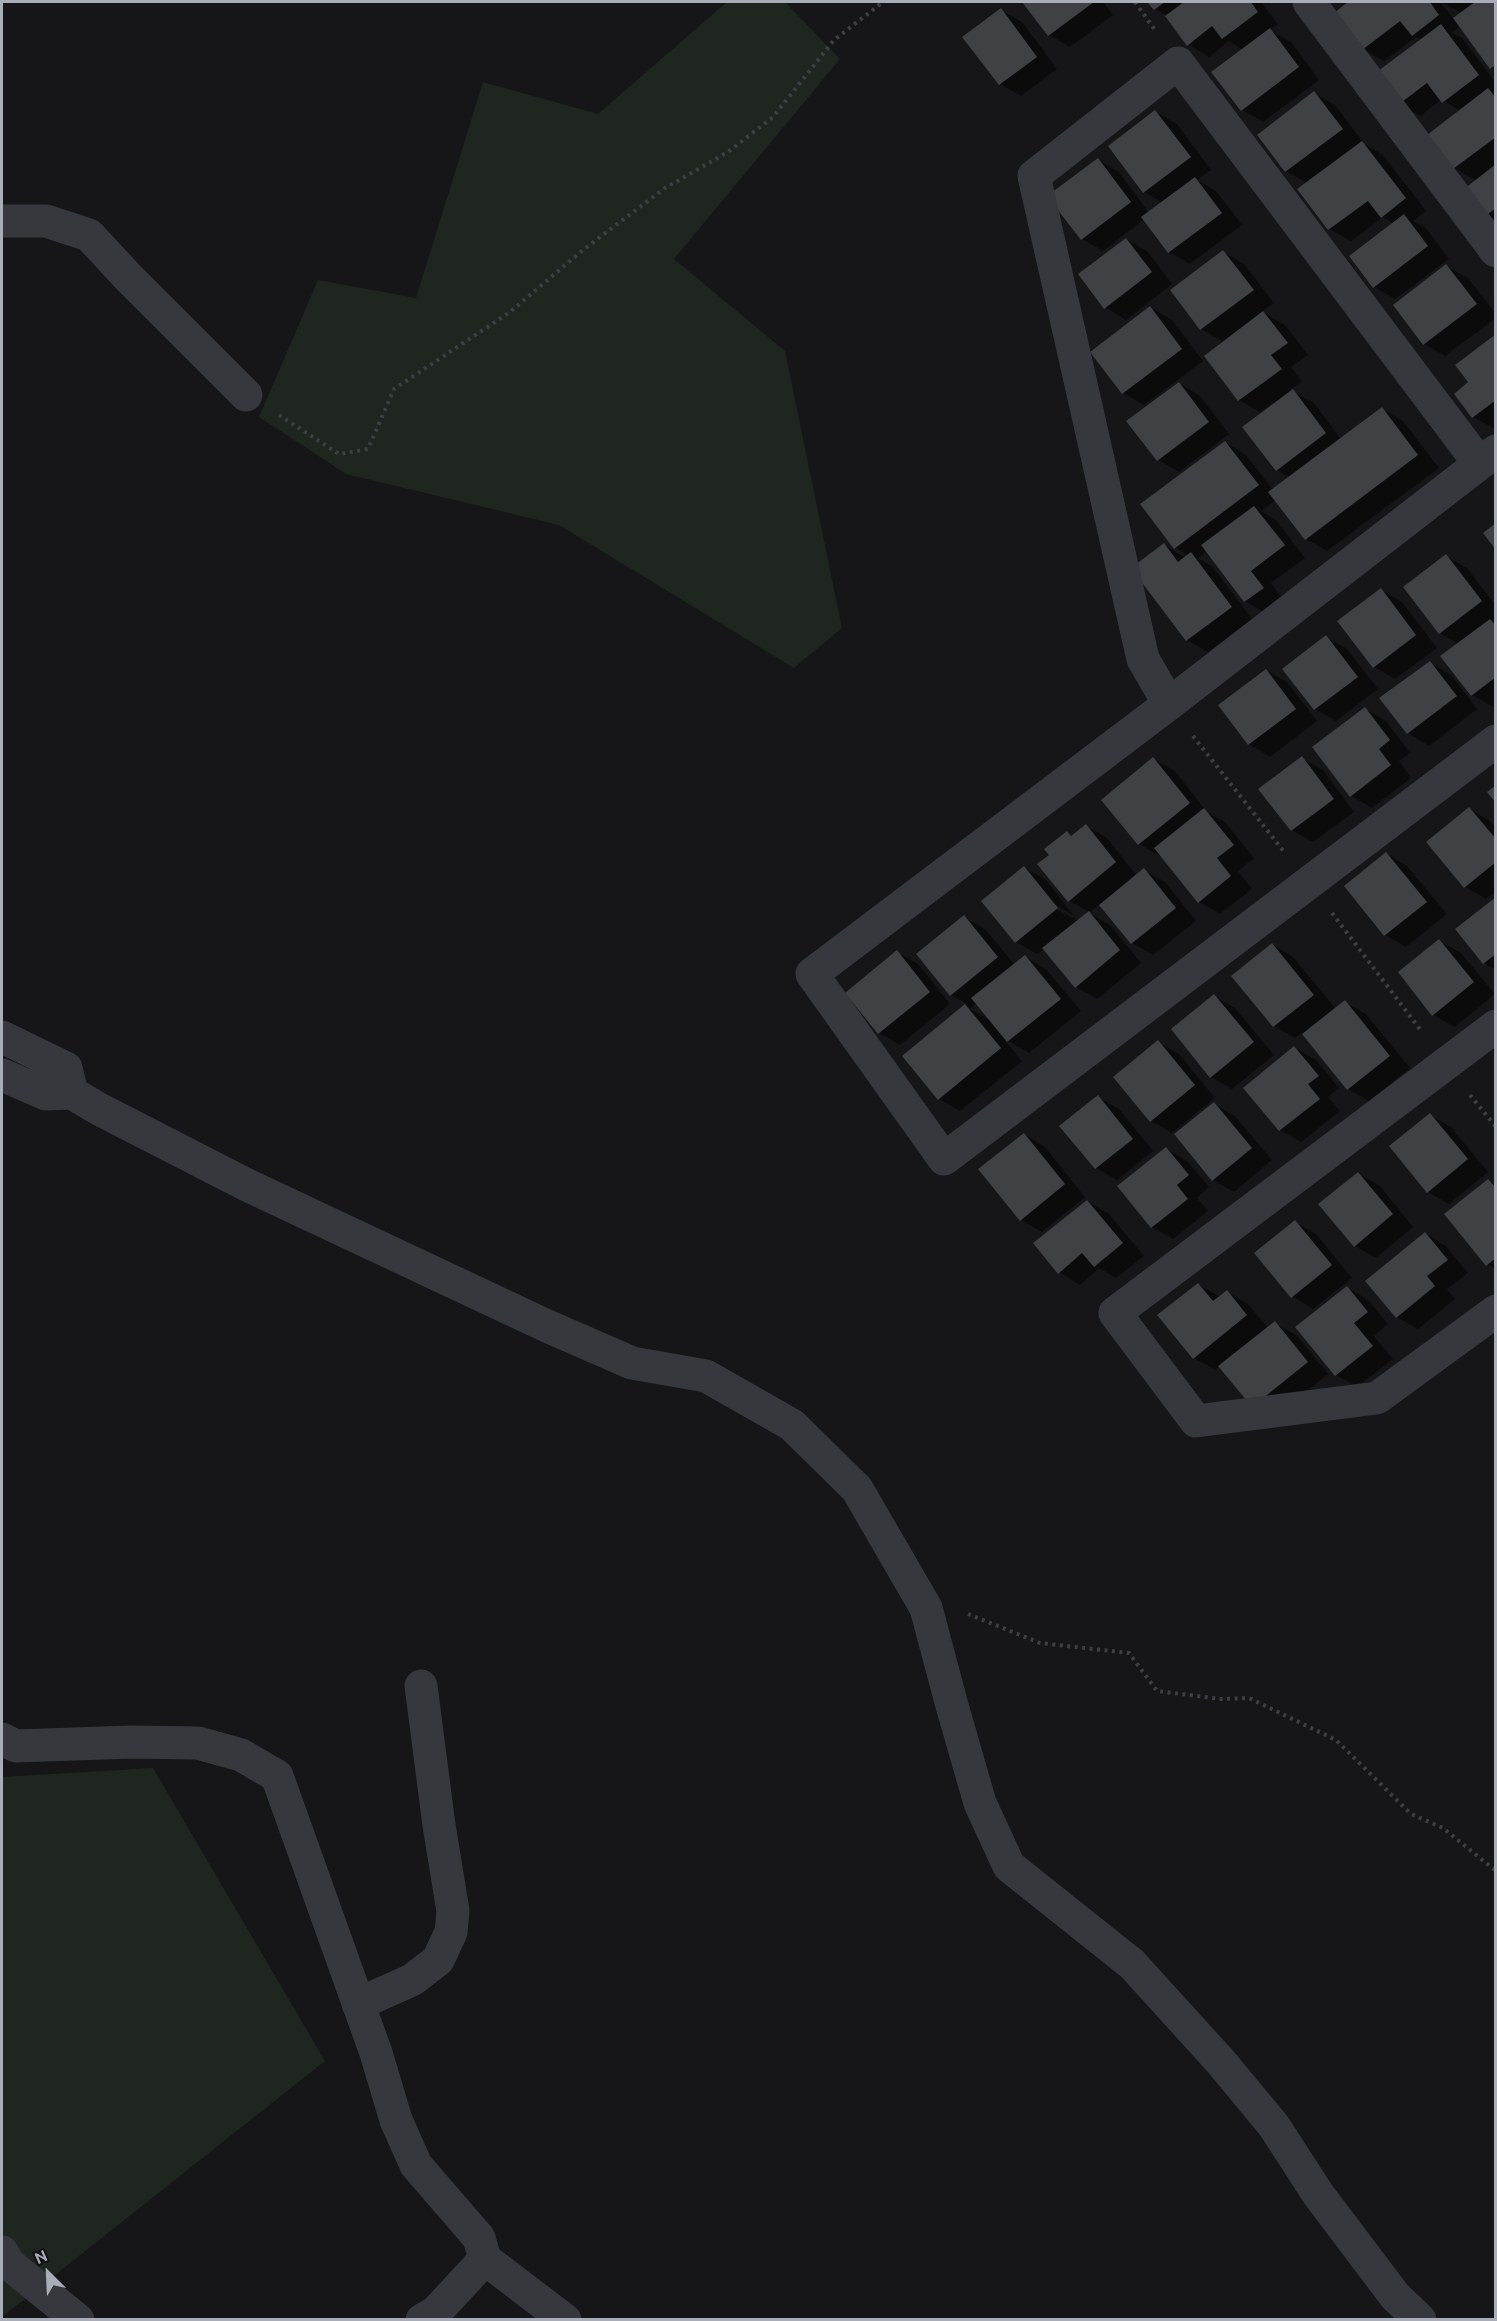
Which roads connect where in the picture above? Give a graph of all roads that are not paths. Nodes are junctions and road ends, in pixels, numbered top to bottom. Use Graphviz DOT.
graph roads {
  1 [pos="1309,2"];
  2 [pos="2,221"];
  3 [pos="1496,251"];
  4 [pos="246,395"];
  5 [pos="1487,457"];
  6 [pos="1169,704"];
  7 [pos="1496,741"];
  8 [pos="1496,1026"];
  9 [pos="2,1037"];
  10 [pos="2,1075"];
  11 [pos="72,1093"];
  12 [pos="1496,1311"];
  13 [pos="422,1686"];
  14 [pos="2,1739"];
  15 [pos="358,2004"];
  16 [pos="2,2252"];
  17 [pos="485,2259"];
  18 [pos="78,2319"];
  19 [pos="422,2319"];
  20 [pos="565,2319"];
  21 [pos="1420,2319"];
  1 -- 3 [label="street"];
  2 -- 4 [label="street"];
  5 -- 6 [label="street"];
  5 -- 6 [label="street"];
  6 -- 7 [label="street"];
  8 -- 12 [label="street"];
  9 -- 11 [label="street"];
  10 -- 11 [label="street"];
  11 -- 21 [label="street"];
  13 -- 15 [label="street"];
  14 -- 15 [label="street"];
  15 -- 17 [label="street"];
  16 -- 18 [label="street"];
  17 -- 19 [label="street"];
  17 -- 20 [label="street"];
}
